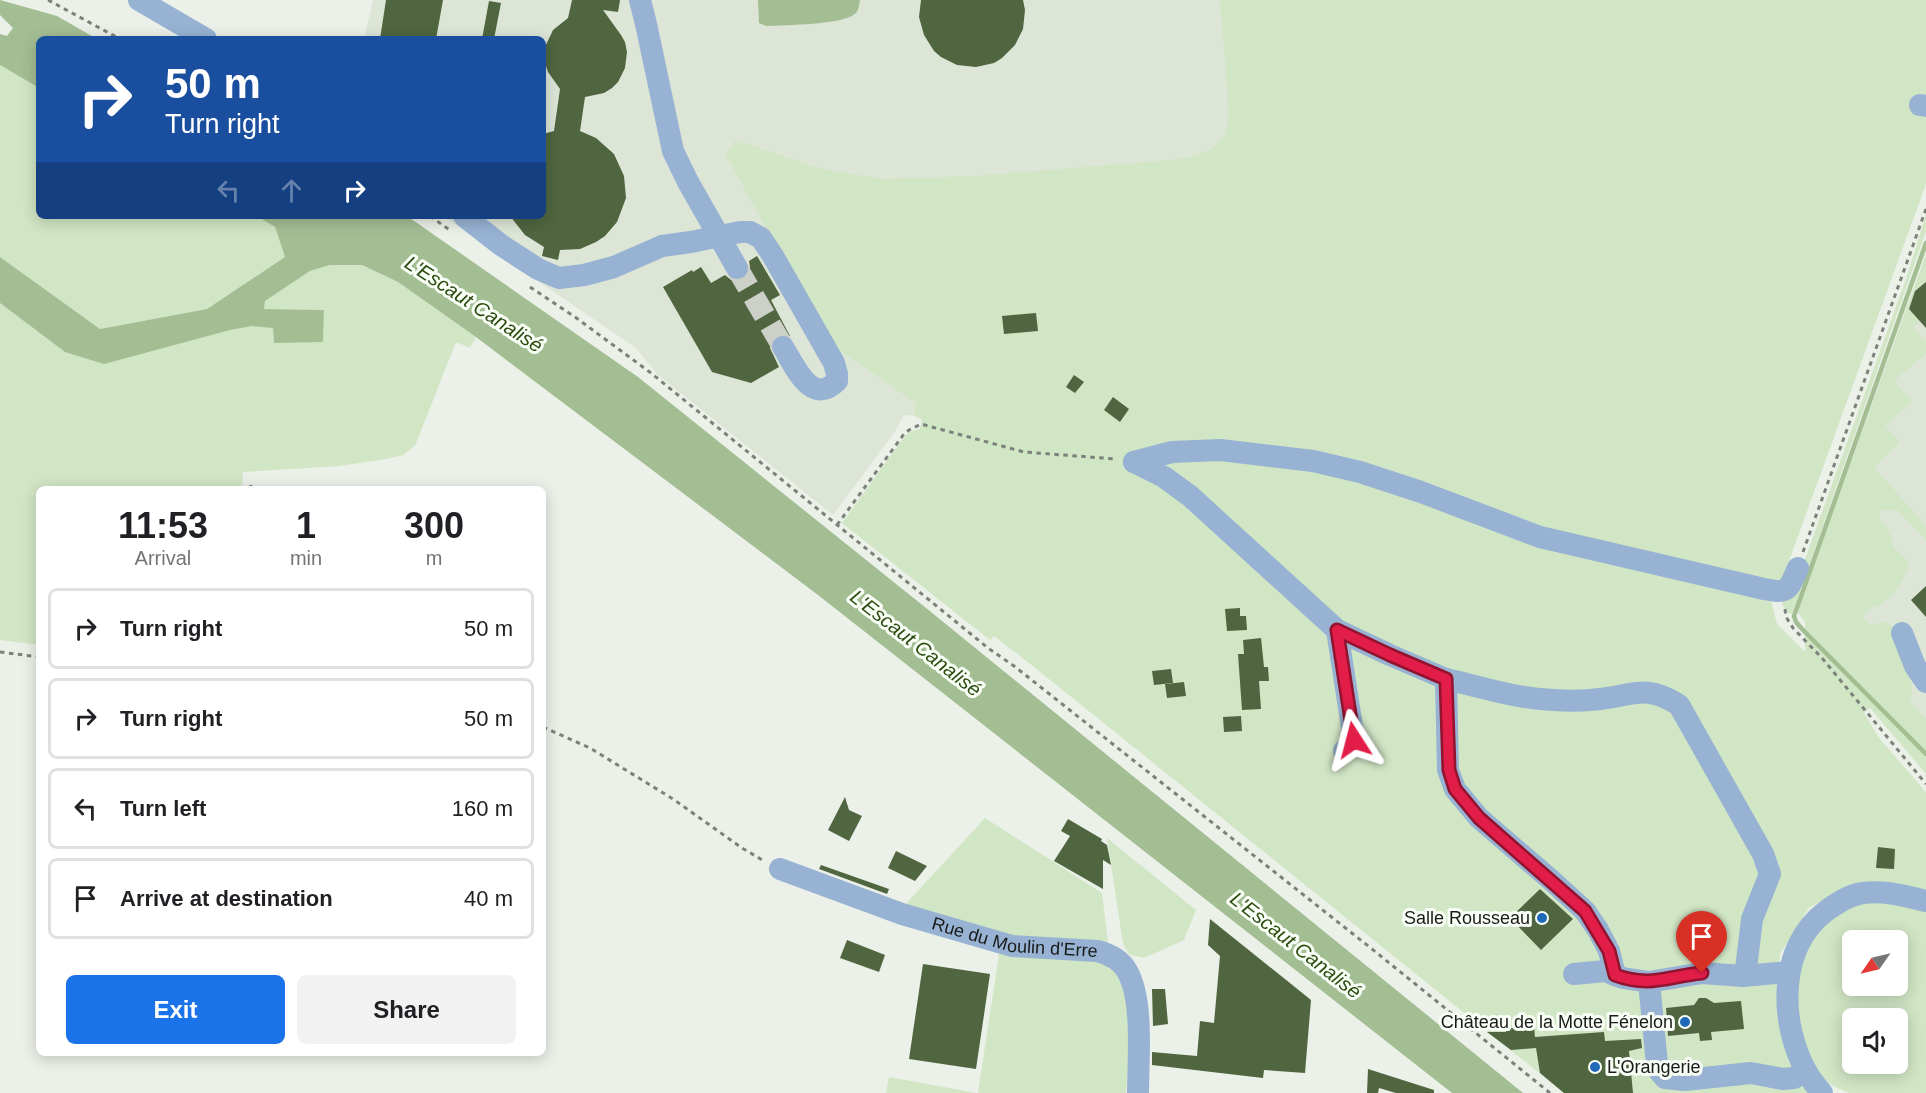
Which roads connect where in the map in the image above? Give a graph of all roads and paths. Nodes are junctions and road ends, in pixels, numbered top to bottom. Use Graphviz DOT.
graph roads {
  1 [pos="48,0"];
  2 [pos="139,0"];
  3 [pos="640,0"];
  4 [pos="114,36"];
  5 [pos="201,36"];
  6 [pos="1926,209"];
  7 [pos="439,219"];
  8 [pos="461,226"];
  9 [pos="718,237"];
  10 [pos="737,268"];
  11 [pos="525,284"];
  12 [pos="783,347"];
  13 [pos="1134,462"];
  14 [pos="837,525"];
  15 [pos="1798,568"];
  16 [pos="1785,590"];
  17 [pos="1337,630"];
  18 [pos="1902,633"];
  19 [pos="0,652"];
  20 [pos="36,657"];
  21 [pos="1446,679"];
  22 [pos="1926,682"];
  23 [pos="546,728"];
  24 [pos="1344,751"];
  25 [pos="1926,784"];
  26 [pos="780,869"];
  27 [pos="1926,901"];
  28 [pos="1789,972"];
  29 [pos="1574,974"];
  30 [pos="1615,975"];
  31 [pos="1743,976"];
  32 [pos="1649,982"];
  33 [pos="1806,1071"];
  34 [pos="1138,1093"];
  35 [pos="1550,1093"];
  36 [pos="1823,1093"];
  1 -- 4 [label="path"];
  2 -- 5 [label="street"];
  3 -- 9 [label="street"];
  6 -- 15 [label="path"];
  7 -- 8 [label="path"];
  8 -- 9 [label="street"];
  9 -- 10 [label="street"];
  9 -- 12 [label="street"];
  11 -- 14 [label="path"];
  13 -- 14 [label="path"];
  13 -- 16 [label="street"];
  13 -- 17 [label="street"];
  14 -- 35 [label="path"];
  15 -- 16 [label="street"];
  16 -- 25 [label="path"];
  17 -- 21 [label="street"];
  17 -- 24 [label="street"];
  18 -- 22 [label="street"];
  19 -- 20 [label="path"];
  21 -- 30 [label="street"];
  21 -- 31 [label="street"];
  23 -- 26 [label="path"];
  26 -- 34 [label="street, Rue du Moulin d'Erre"];
  27 -- 28 [label="street"];
  28 -- 31 [label="street"];
  28 -- 33 [label="street"];
  29 -- 30 [label="street"];
  30 -- 32 [label="street"];
  31 -- 32 [label="street"];
  32 -- 33 [label="street"];
  33 -- 36 [label="street"];
}
